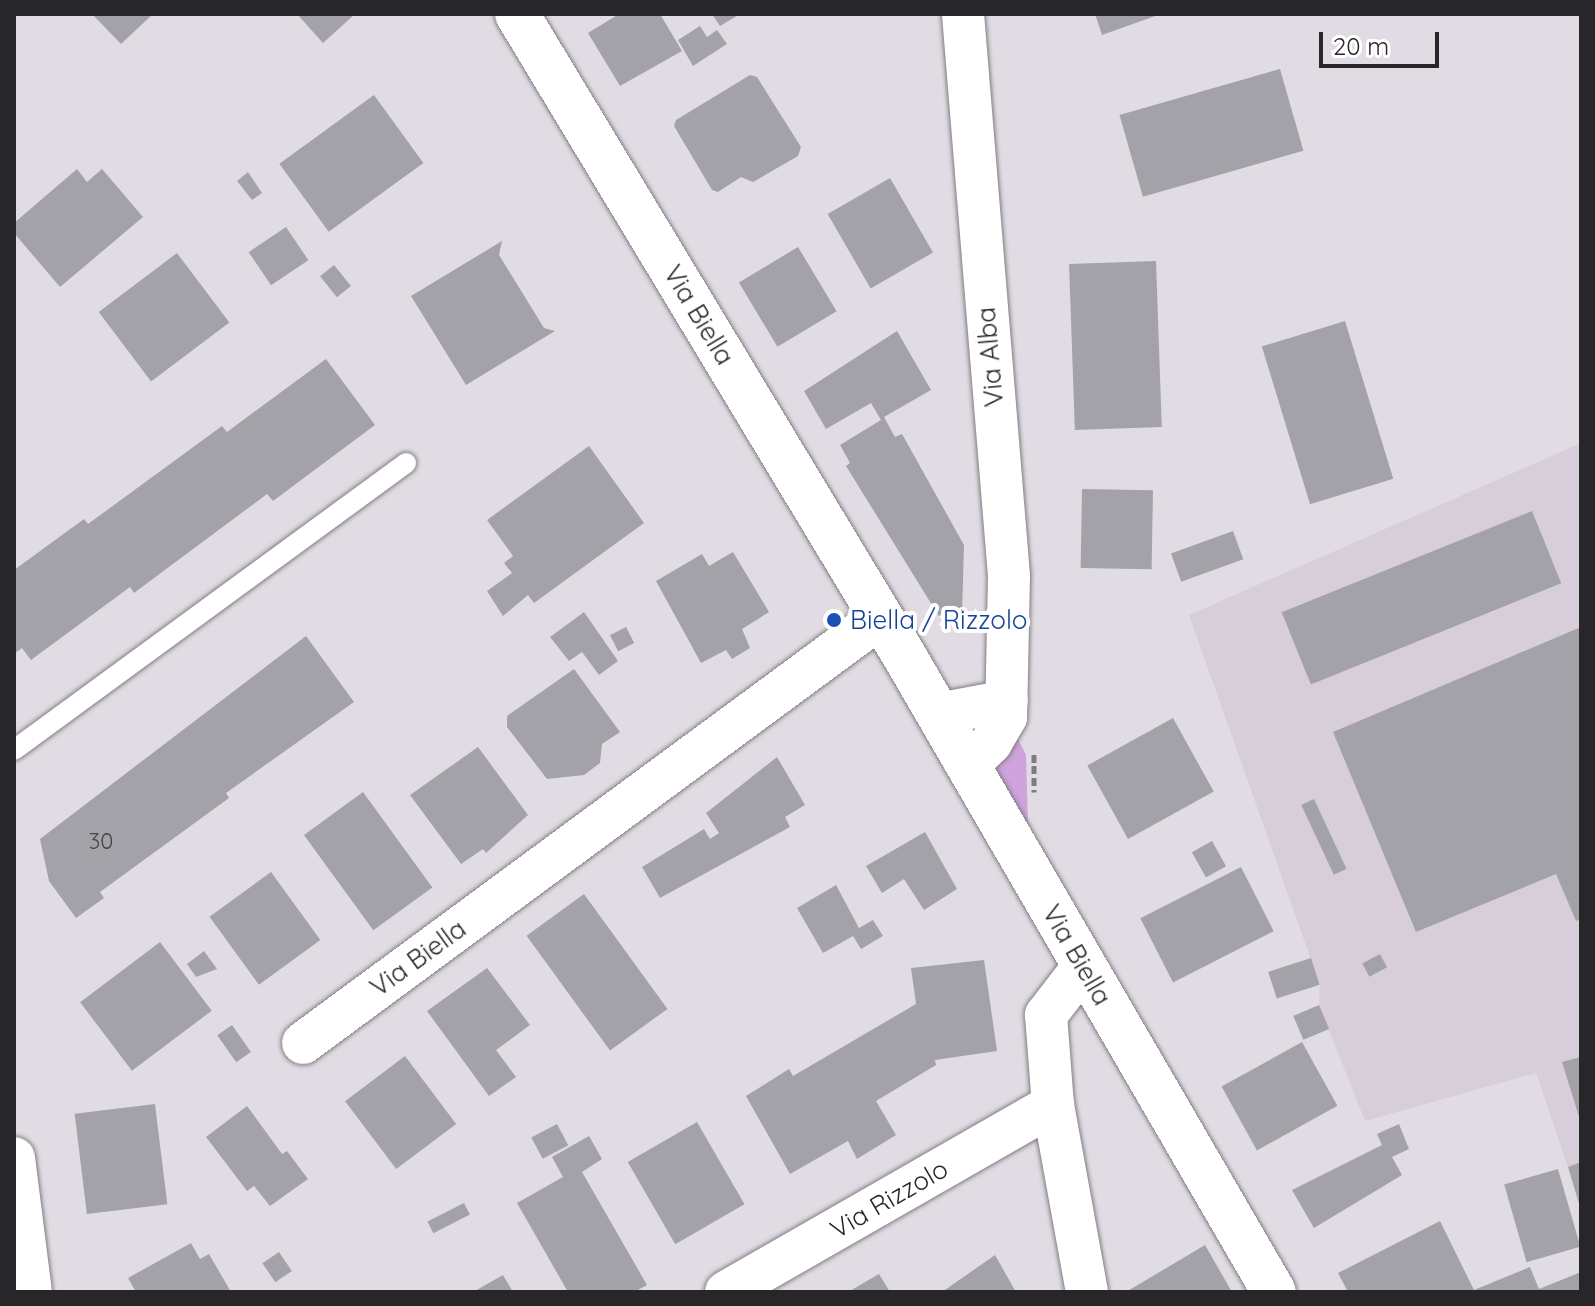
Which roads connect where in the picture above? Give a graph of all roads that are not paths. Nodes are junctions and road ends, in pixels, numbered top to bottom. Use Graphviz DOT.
graph roads {
  1 [pos="517,14"];
  2 [pos="963,14"];
  3 [pos="406,463"];
  4 [pos="881,617"];
  5 [pos="1007,701"];
  6 [pos="938,714"];
  7 [pos="14,750"];
  8 [pos="968,765"];
  9 [pos="1083,967"];
  10 [pos="303,1043"];
  11 [pos="1053,1105"];
  12 [pos="14,1158"];
  13 [pos="31,1292"];
  14 [pos="726,1292"];
  15 [pos="1087,1292"];
  16 [pos="1274,1292"];
  1 -- 4 [label="main road, Via Biella"];
  2 -- 5 [label="street, Via Alba"];
  3 -- 7 [label="lane"];
  4 -- 6 [label="main road, Via Biella"];
  4 -- 10 [label="street, Via Biella"];
  5 -- 6 [label="street"];
  5 -- 8 [label="street, Via Alba"];
  6 -- 8 [label="main road, Via Biella"];
  8 -- 9 [label="main road, Via Biella"];
  9 -- 11 [label="street"];
  9 -- 16 [label="main road, Via Biella"];
  11 -- 14 [label="street, Via Rizzolo"];
  11 -- 15 [label="street"];
  12 -- 13 [label="street"];
}
